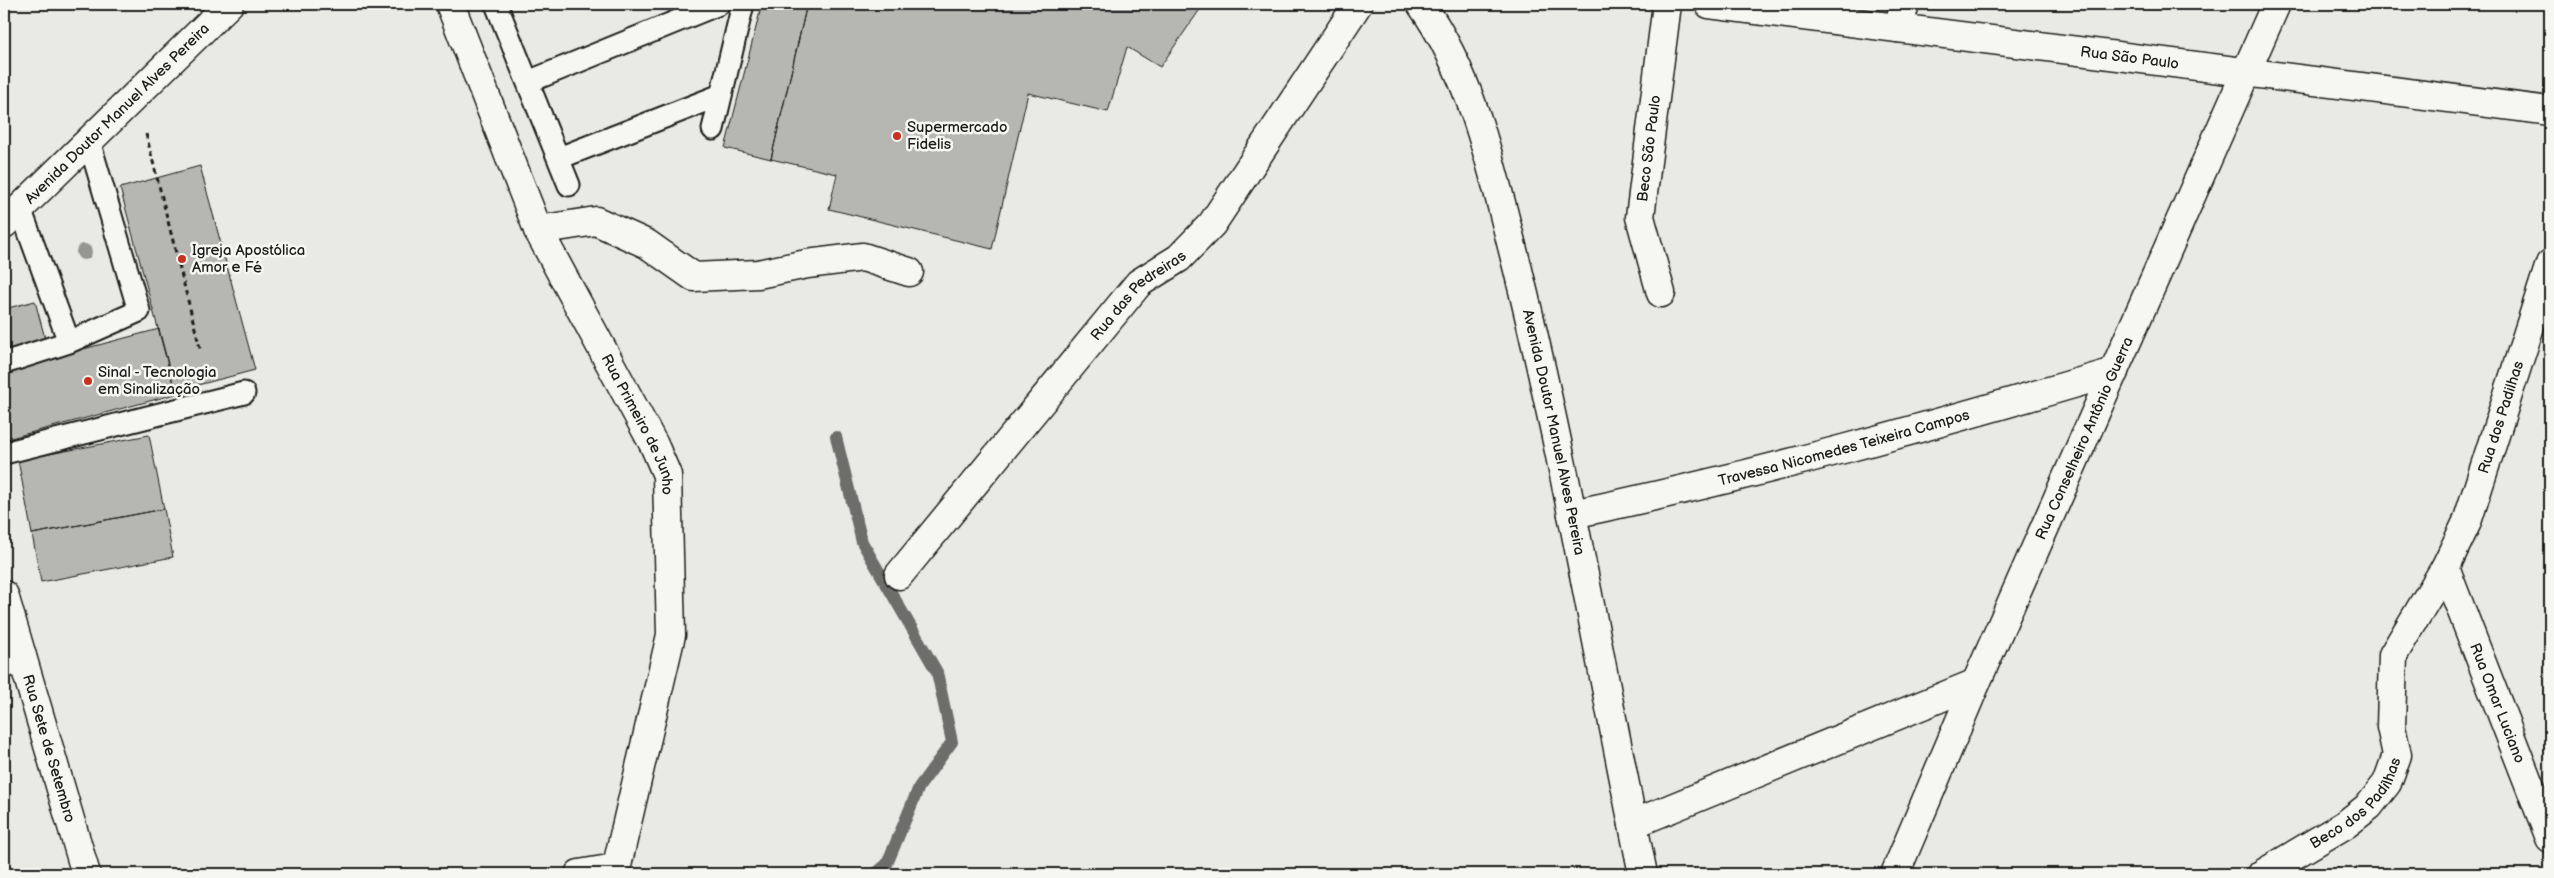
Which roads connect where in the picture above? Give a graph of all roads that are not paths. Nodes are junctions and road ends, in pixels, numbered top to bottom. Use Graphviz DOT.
graph roads {
  1 [pos="229,4"];
  2 [pos="450,4"];
  3 [pos="496,4"];
  4 [pos="719,4"];
  5 [pos="743,4"];
  6 [pos="1358,4"];
  7 [pos="1422,4"];
  8 [pos="1667,4"];
  9 [pos="1709,4"];
  10 [pos="2276,4"];
  11 [pos="1902,16"];
  12 [pos="2245,72"];
  13 [pos="528,82"];
  14 [pos="721,95"];
  15 [pos="2550,112"];
  16 [pos="713,129"];
  17 [pos="90,141"];
  18 [pos="559,158"];
  19 [pos="569,184"];
  20 [pos="12,216"];
  21 [pos="538,230"];
  22 [pos="2550,264"];
  23 [pos="910,272"];
  24 [pos="1661,293"];
  25 [pos="69,342"];
  26 [pos="4,362"];
  27 [pos="2114,372"];
  28 [pos="244,393"];
  29 [pos="4,453"];
  30 [pos="1572,514"];
  31 [pos="2445,568"];
  32 [pos="899,575"];
  33 [pos="4,594"];
  34 [pos="13,660"];
  35 [pos="1976,683"];
  36 [pos="1633,824"];
  37 [pos="2550,838"];
  38 [pos="615,871"];
  39 [pos="86,874"];
  40 [pos="579,874"];
  41 [pos="1643,874"];
  42 [pos="1895,874"];
  43 [pos="2262,874"];
  1 -- 17 [label="street, Avenida Doutor Manuel Alves Pereira"];
  2 -- 21 [label="street, Rua Primeiro de Junho"];
  3 -- 13 [label="lane"];
  4 -- 13 [label="lane"];
  5 -- 14 [label="lane"];
  6 -- 32 [label="street, Rua das Pedreiras"];
  7 -- 30 [label="street, Avenida Doutor Manuel Alves Pereira"];
  8 -- 24 [label="street, Beco São Paulo"];
  9 -- 11 [label="street, Rua São Paulo"];
  10 -- 12 [label="street, Rua Conselheiro Antônio Guerra"];
  11 -- 12 [label="street, Rua São Paulo"];
  12 -- 15 [label="street, Rua São Paulo"];
  12 -- 27 [label="street, Rua Conselheiro Antônio Guerra"];
  13 -- 18 [label="lane"];
  14 -- 16 [label="lane"];
  14 -- 18 [label="lane"];
  17 -- 20 [label="street, Avenida Doutor Manuel Alves Pereira"];
  17 -- 25 [label="lane"];
  18 -- 19 [label="lane"];
  20 -- 25 [label="lane"];
  21 -- 23 [label="street"];
  21 -- 38 [label="street, Rua Primeiro de Junho"];
  22 -- 31 [label="street, Rua dos Padilhas"];
  25 -- 26 [label="lane"];
  27 -- 30 [label="street, Travessa Nicomedes Teixeira Campos"];
  27 -- 35 [label="street, Rua Conselheiro Antônio Guerra"];
  28 -- 29 [label="lane"];
  30 -- 36 [label="street, Avenida Doutor Manuel Alves Pereira"];
  31 -- 37 [label="street, Rua Omar Luciano"];
  31 -- 43 [label="street, Beco dos Padilhas"];
  33 -- 34 [label="street, Rua Sete de Setembro"];
  34 -- 39 [label="street, Rua Sete de Setembro"];
  35 -- 36 [label="street"];
  35 -- 42 [label="street, Rua Conselheiro Antônio Guerra"];
  36 -- 41 [label="street, Avenida Doutor Manuel Alves Pereira"];
  38 -- 40 [label="street"];
}
